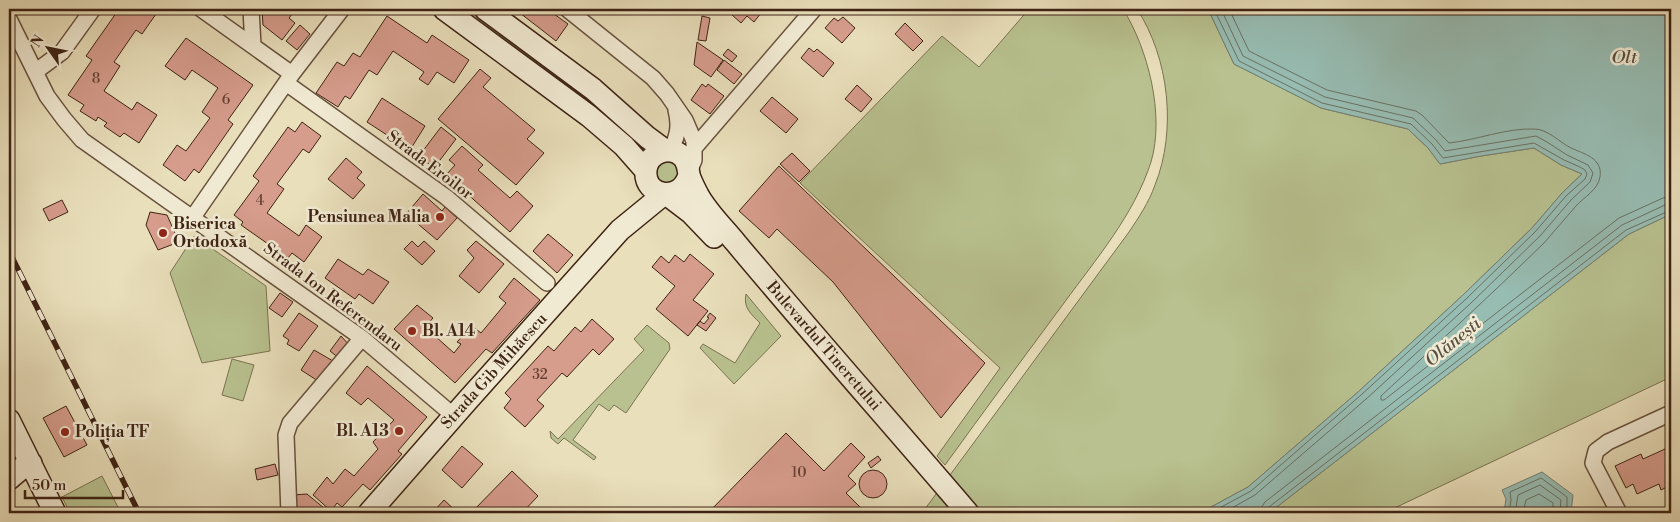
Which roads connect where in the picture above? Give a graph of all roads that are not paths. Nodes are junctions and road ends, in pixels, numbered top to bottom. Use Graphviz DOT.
graph roads {
  1 [pos="93,9"];
  2 [pos="201,9"];
  3 [pos="251,9"];
  4 [pos="342,9"];
  5 [pos="444,9"];
  6 [pos="485,9"];
  7 [pos="566,9"];
  8 [pos="814,9"];
  9 [pos="9,19"];
  10 [pos="253,46"];
  11 [pos="35,72"];
  12 [pos="289,78"];
  13 [pos="672,101"];
  14 [pos="695,147"];
  15 [pos="668,151"];
  16 [pos="689,173"];
  17 [pos="646,174"];
  18 [pos="665,194"];
  19 [pos="193,217"];
  20 [pos="620,230"];
  21 [pos="547,283"];
  22 [pos="362,338"];
  23 [pos="1671,413"];
  24 [pos="454,416"];
  25 [pos="9,420"];
  26 [pos="31,464"];
  27 [pos="9,479"];
  28 [pos="936,486"];
  29 [pos="55,513"];
  30 [pos="289,513"];
  31 [pos="369,513"];
  32 [pos="950,513"];
  33 [pos="968,513"];
  34 [pos="1619,513"];
  1 -- 11 [label="street"];
  2 -- 10 [label="street, Strada Eroilor"];
  3 -- 10 [label="street"];
  4 -- 12 [label="street"];
  5 -- 17 [label="main road, Bulevardul Tineretului"];
  6 -- 15 [label="main road, Bulevardul Tineretului"];
  7 -- 13 [label="street"];
  8 -- 14 [label="street"];
  9 -- 11 [label="street, Strada Ion Referendaru"];
  10 -- 12 [label="street, Strada Eroilor"];
  11 -- 19 [label="street, Strada Ion Referendaru"];
  12 -- 19 [label="street"];
  12 -- 21 [label="street, Strada Eroilor"];
  13 -- 14 [label="street"];
  13 -- 15 [label="street"];
  14 -- 16 [label="street"];
  15 -- 16 [label="main road, Bulevardul Tineretului"];
  15 -- 17 [label="main road"];
  16 -- 18 [label="main road"];
  16 -- 28 [label="main road, Bulevardul Tineretului"];
  17 -- 18 [label="main road, Bulevardul Tineretului"];
  17 -- 20 [label="main road, Strada Gib Mihăescu"];
  18 -- 20 [label="main road, Strada Gib Mihăescu"];
  18 -- 28 [label="main road, Bulevardul Tineretului"];
  19 -- 22 [label="street, Strada Ion Referendaru"];
  20 -- 24 [label="main road, Strada Gib Mihăescu"];
  22 -- 24 [label="street, Strada Ion Referendaru"];
  22 -- 30 [label="street"];
  23 -- 34 [label="street"];
  24 -- 31 [label="main road, Strada Gib Mihăescu"];
  25 -- 26 [label="main road"];
  26 -- 27 [label="main road"];
  26 -- 29 [label="main road"];
  28 -- 32 [label="main road, Bulevardul Tineretului"];
  28 -- 33 [label="main road, Bulevardul Tineretului"];
}
